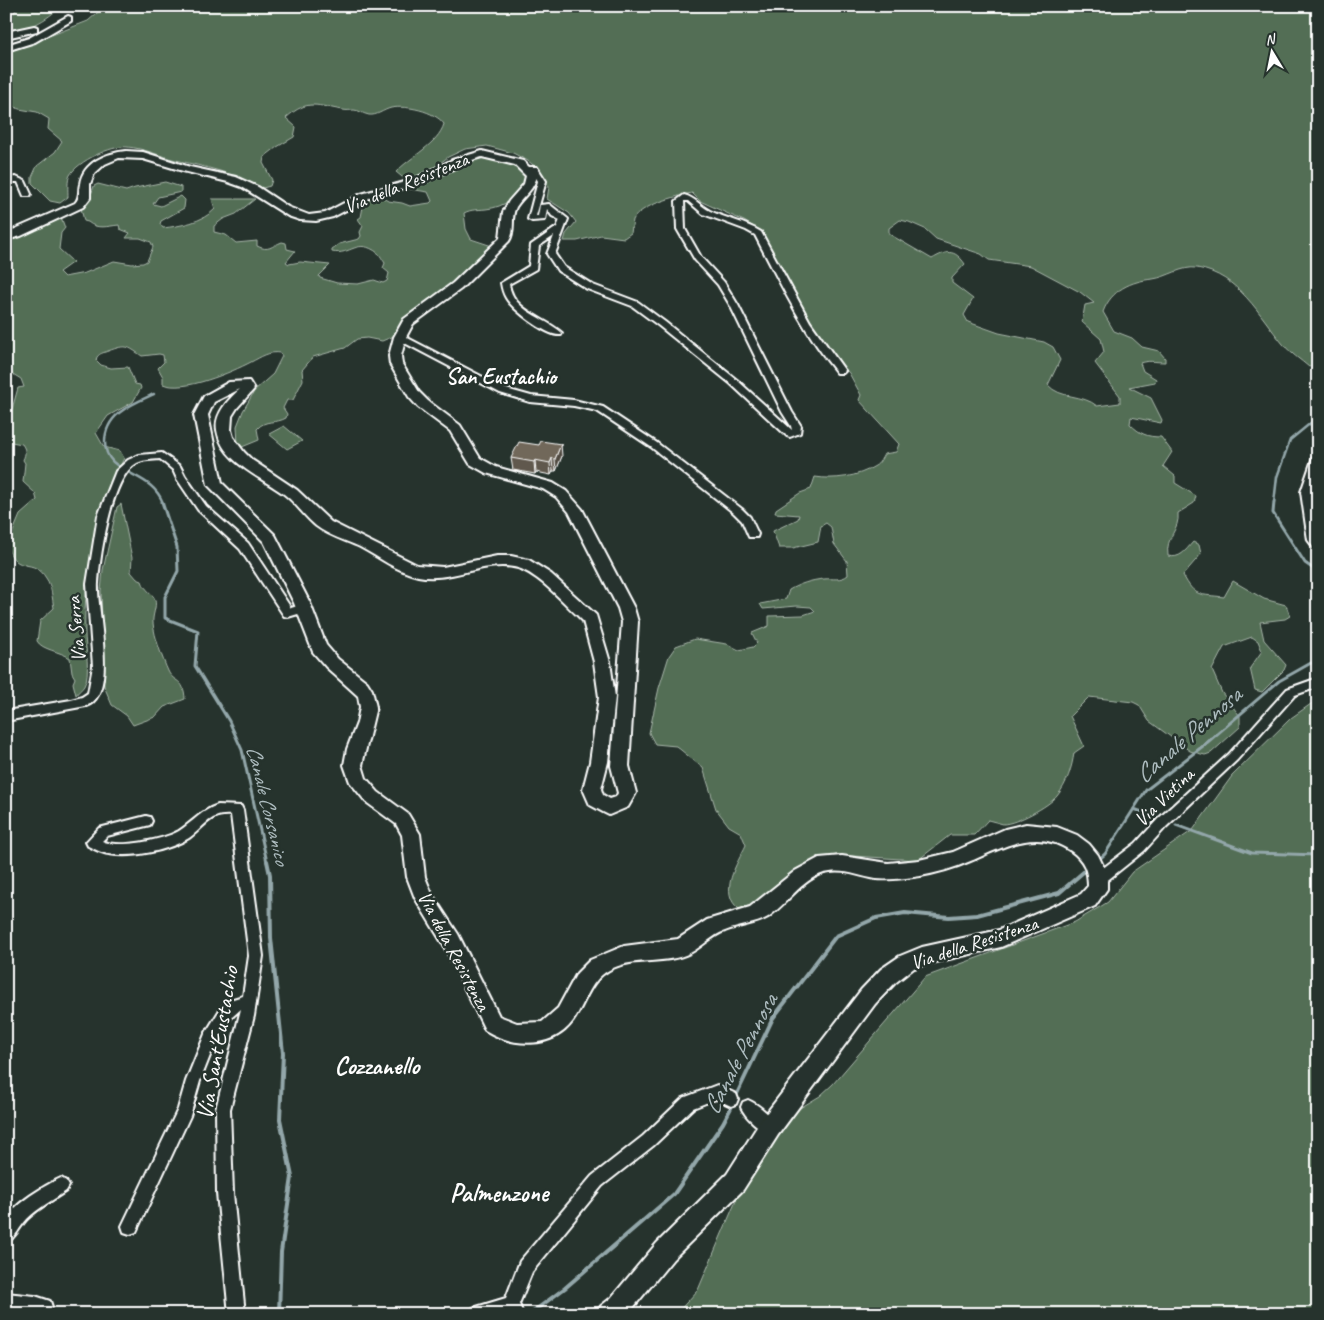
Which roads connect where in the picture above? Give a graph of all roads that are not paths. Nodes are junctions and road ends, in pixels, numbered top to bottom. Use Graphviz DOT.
graph roads {
  1 [pos="6,35"];
  2 [pos="6,48"];
  3 [pos="528,169"];
  4 [pos="6,180"];
  5 [pos="27,194"];
  6 [pos="562,227"];
  7 [pos="6,237"];
  8 [pos="558,332"];
  9 [pos="400,338"];
  10 [pos="840,370"];
  11 [pos="1318,457"];
  12 [pos="753,534"];
  13 [pos="1318,545"];
  14 [pos="304,608"];
  15 [pos="1318,682"];
  16 [pos="6,716"];
  17 [pos="146,821"];
  18 [pos="1099,876"];
  19 [pos="249,1000"];
  20 [pos="732,1099"];
  21 [pos="748,1107"];
  22 [pos="770,1127"];
  23 [pos="61,1186"];
  24 [pos="130,1226"];
  25 [pos="6,1235"];
  26 [pos="6,1301"];
  27 [pos="513,1309"];
  28 [pos="37,1314"];
  29 [pos="237,1314"];
  30 [pos="478,1314"];
  31 [pos="610,1314"];
  1 -- 2 [label="street"];
  3 -- 6 [label="street"];
  3 -- 7 [label="street, Via della Resistenza"];
  3 -- 9 [label="street, Via della Resistenza"];
  4 -- 5 [label="street"];
  6 -- 8 [label="street"];
  6 -- 10 [label="street"];
  9 -- 12 [label="street"];
  9 -- 14 [label="street, Via della Resistenza"];
  11 -- 13 [label="street"];
  14 -- 16 [label="street, Via Serra"];
  14 -- 18 [label="street, Via della Resistenza"];
  15 -- 18 [label="street, Via Vietina"];
  17 -- 19 [label="street, Via Sant'Eustachio"];
  18 -- 22 [label="street, Via della Resistenza"];
  19 -- 24 [label="street"];
  19 -- 29 [label="street, Via Sant'Eustachio"];
  20 -- 27 [label="street"];
  21 -- 22 [label="street"];
  22 -- 31 [label="street, Via della Resistenza"];
  23 -- 25 [label="street"];
  26 -- 28 [label="street"];
  27 -- 30 [label="street"];
}
